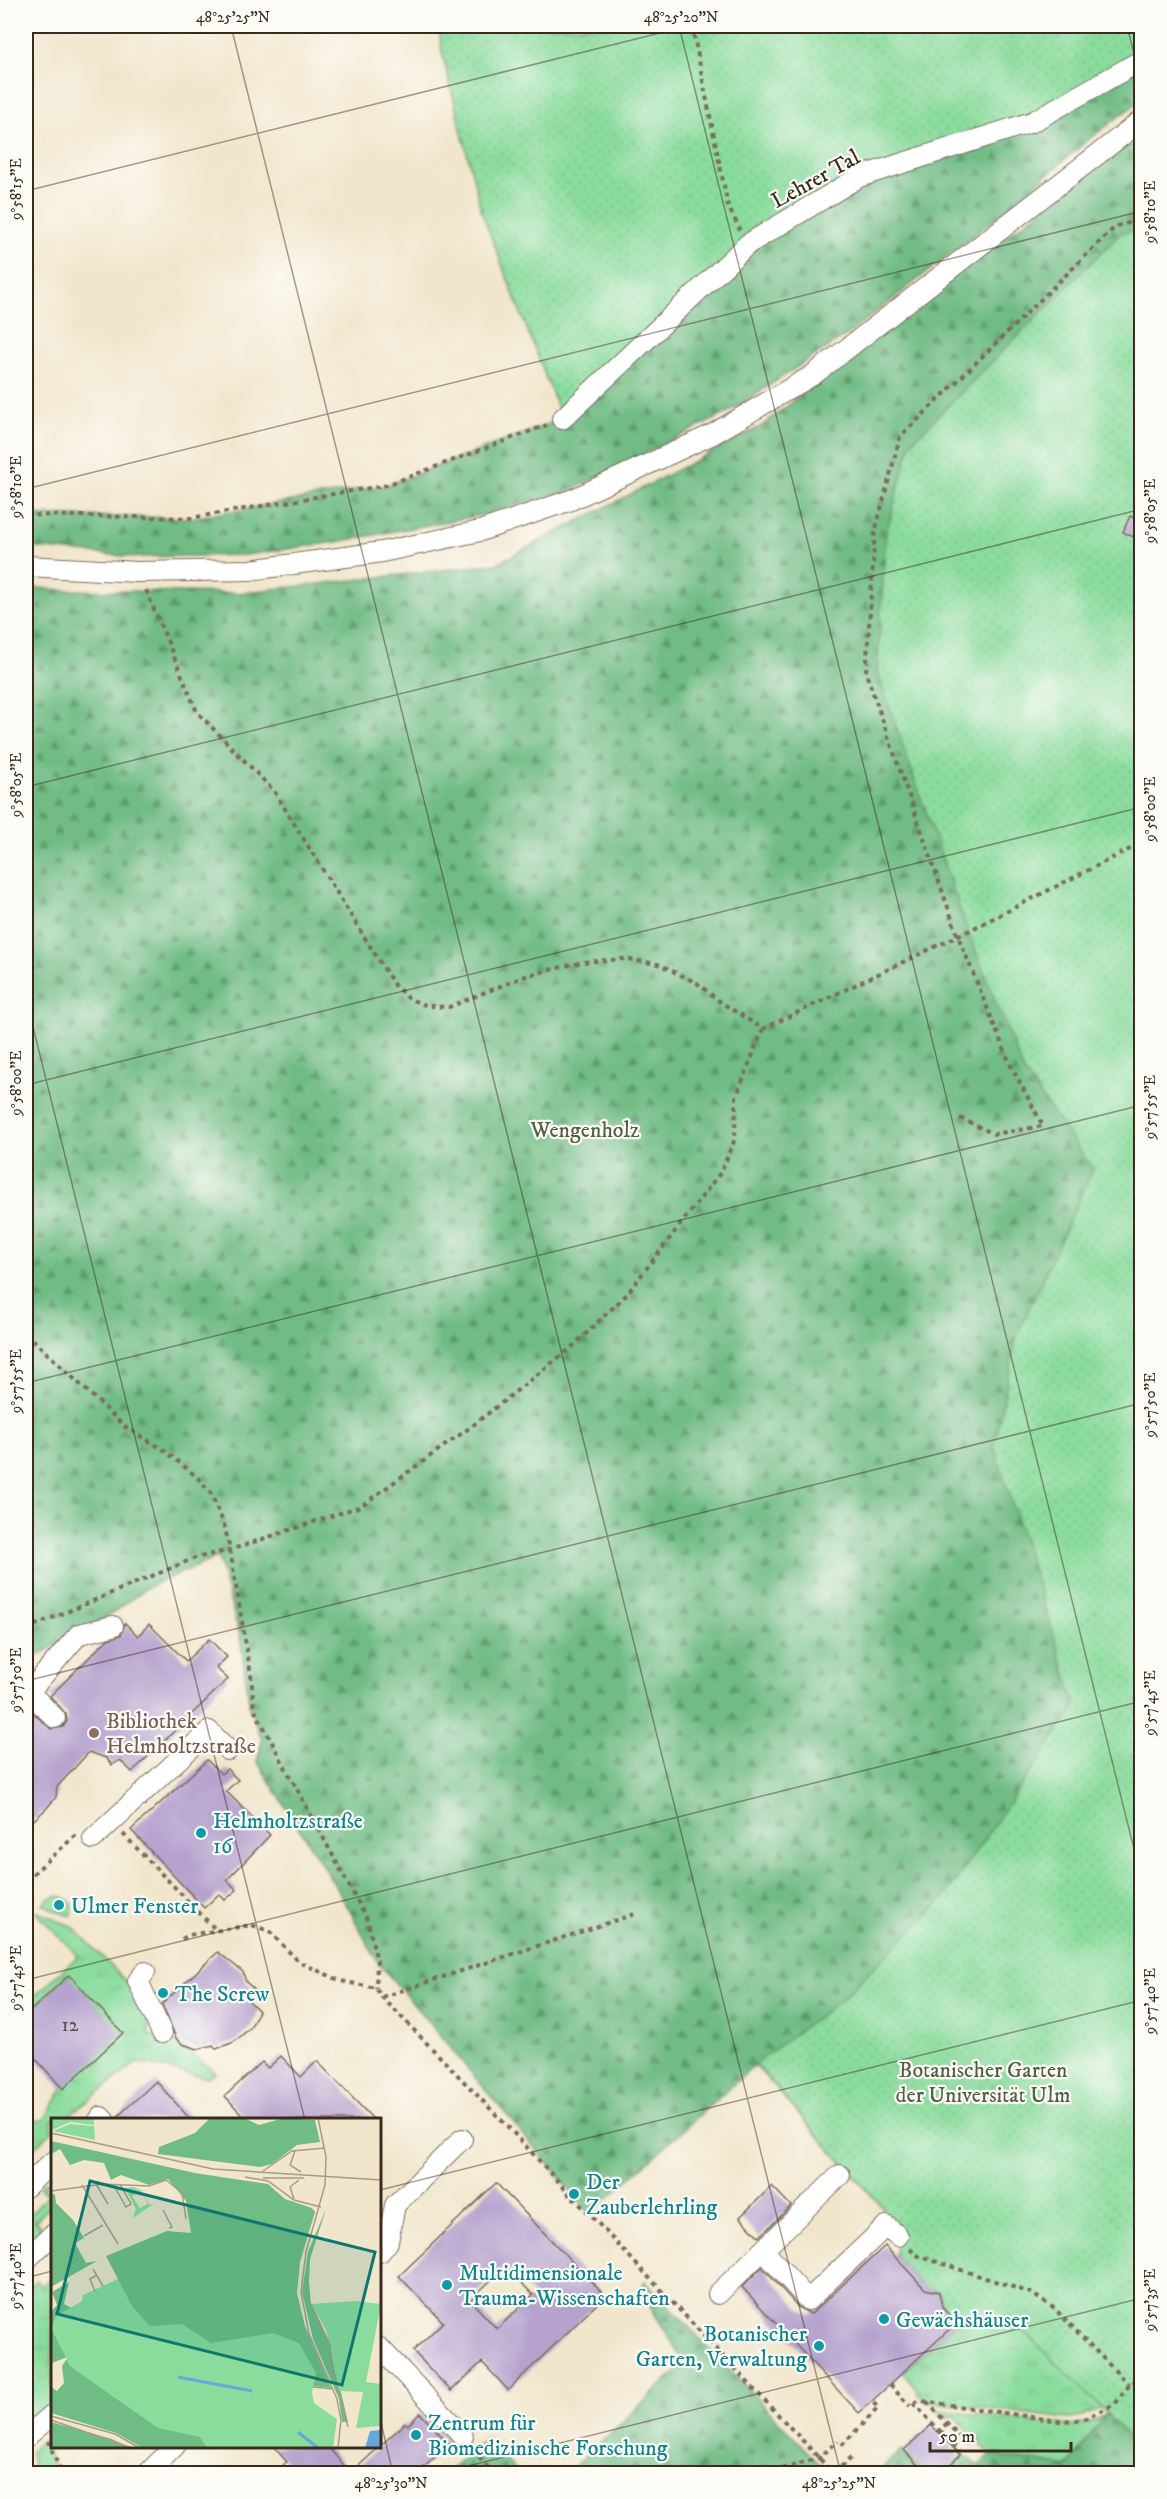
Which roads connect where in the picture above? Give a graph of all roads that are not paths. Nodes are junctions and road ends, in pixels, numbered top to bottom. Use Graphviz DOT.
graph roads {
  1 [pos="1142,60"];
  2 [pos="1142,120"];
  3 [pos="562,419"];
  4 [pos="26,566"];
  5 [pos="113,1626"];
  6 [pos="27,1690"];
  7 [pos="55,1718"];
  8 [pos="228,1750"];
  9 [pos="97,1835"];
  10 [pos="145,1972"];
  11 [pos="162,2033"];
  12 [pos="462,2139"];
  13 [pos="51,2163"];
  14 [pos="840,2175"];
  15 [pos="26,2187"];
  16 [pos="898,2235"];
  17 [pos="51,2236"];
  18 [pos="384,2247"];
  19 [pos="763,2250"];
  20 [pos="26,2260"];
  21 [pos="718,2294"];
  22 [pos="381,2349"];
  23 [pos="51,2416"];
  24 [pos="463,2436"];
  25 [pos="26,2437"];
  26 [pos="173,2448"];
  27 [pos="147,2474"];
  1 -- 3 [label="street, Lehrer Tal"];
  2 -- 4 [label="street"];
  5 -- 6 [label="street"];
  6 -- 7 [label="street"];
  8 -- 9 [label="street"];
  10 -- 11 [label="street"];
  12 -- 18 [label="street"];
  13 -- 15 [label="street"];
  14 -- 19 [label="street"];
  16 -- 19 [label="street"];
  17 -- 20 [label="street"];
  19 -- 21 [label="street"];
  22 -- 24 [label="street"];
  23 -- 25 [label="street"];
  26 -- 27 [label="street"];
}
